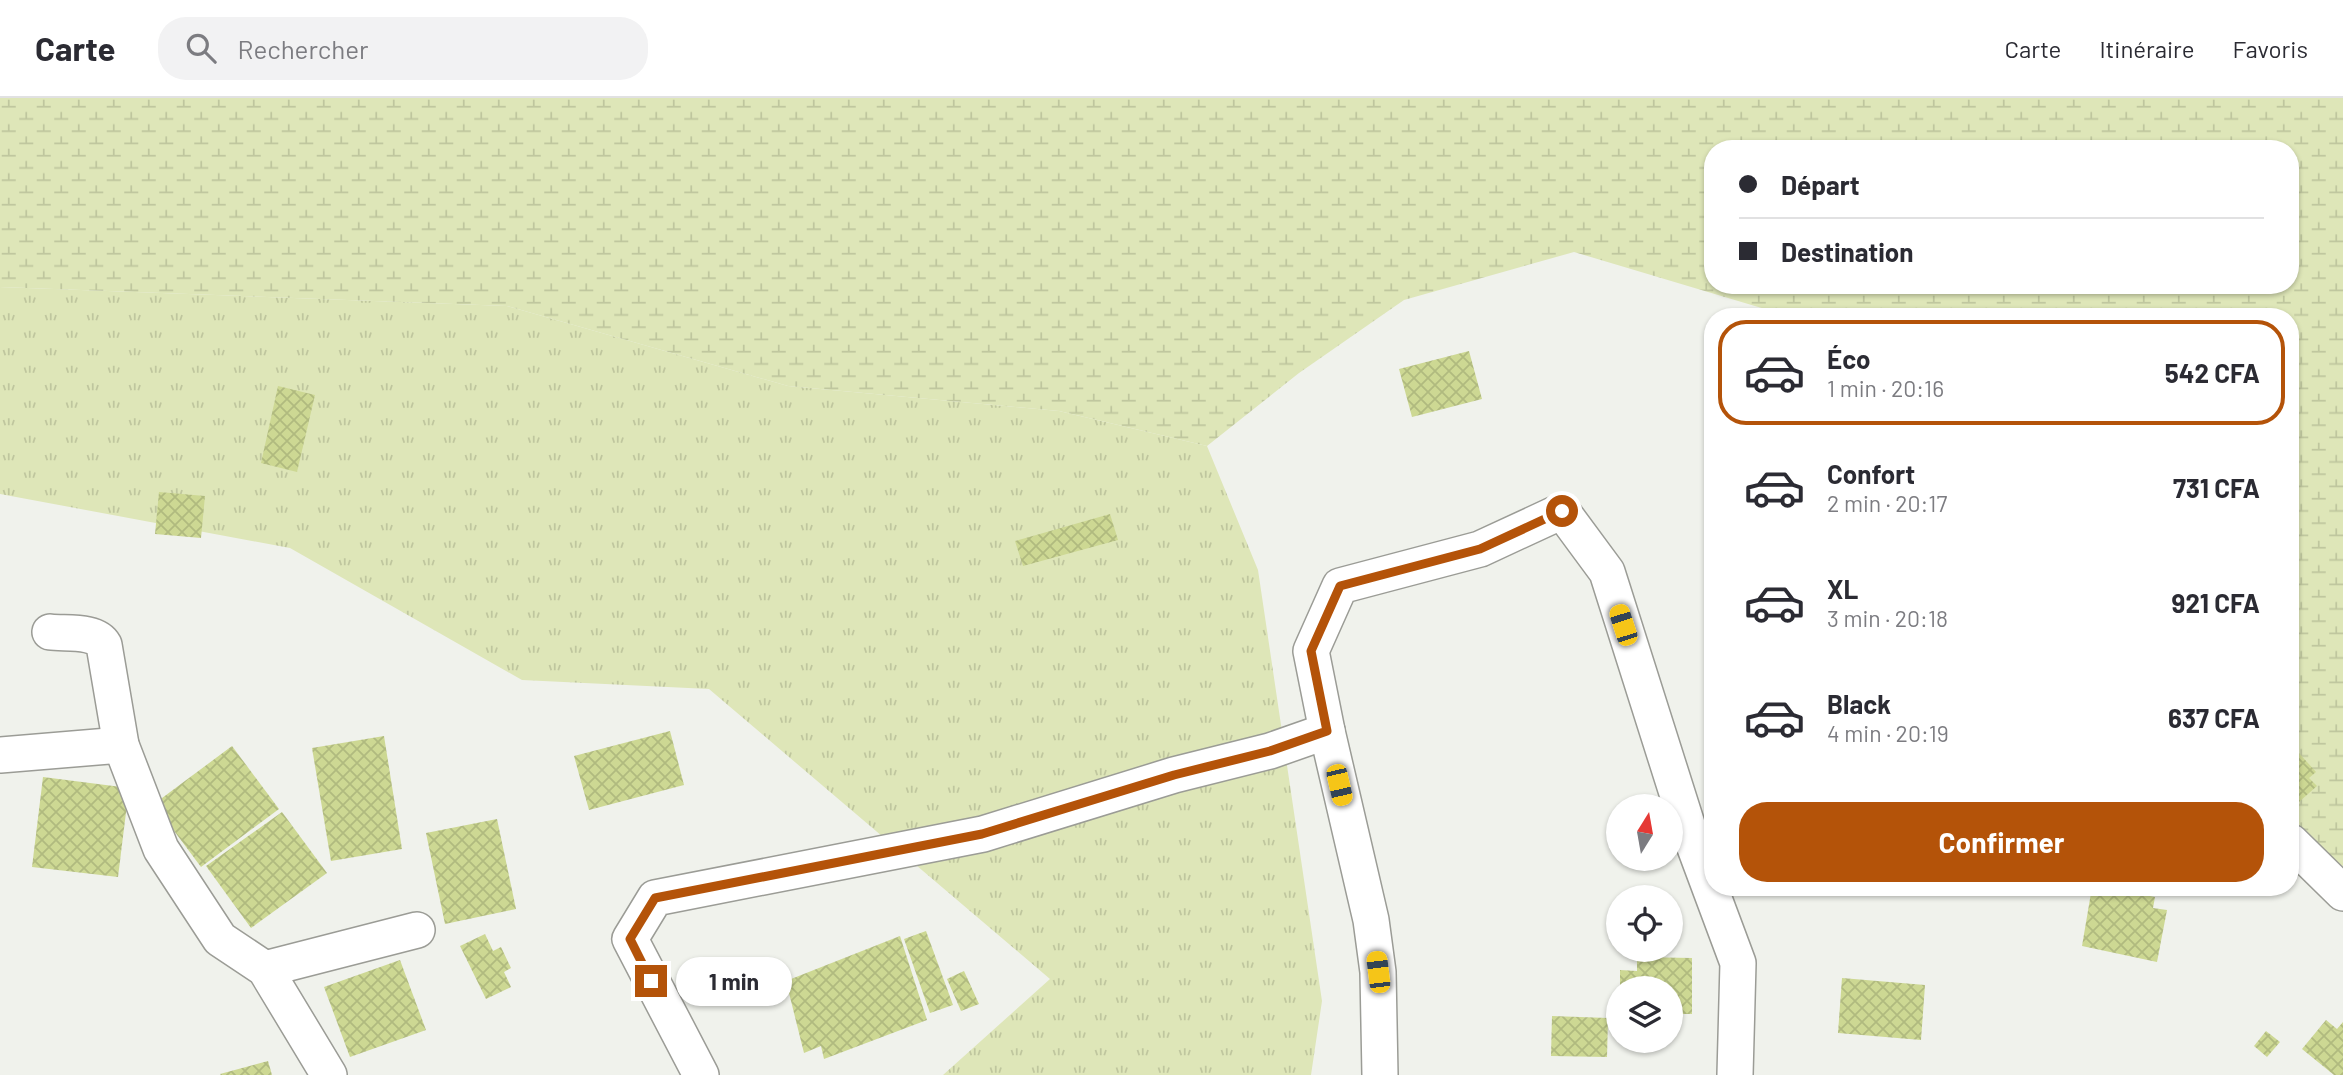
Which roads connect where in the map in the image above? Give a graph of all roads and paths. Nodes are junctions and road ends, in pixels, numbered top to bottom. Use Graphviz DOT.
graph roads {
  1 [pos="50,632"];
  2 [pos="1327,731"];
  3 [pos="121,745"];
  4 [pos="0,755"];
  5 [pos="1702,837"];
  6 [pos="2299,850"];
  7 [pos="2343,893"];
  8 [pos="1719,896"];
  9 [pos="417,930"];
  10 [pos="265,969"];
  11 [pos="329,1075"];
  12 [pos="701,1075"];
  13 [pos="1380,1075"];
  14 [pos="1735,1075"];
  1 -- 3 [label="street"];
  2 -- 5 [label="street"];
  2 -- 12 [label="street"];
  2 -- 13 [label="street"];
  3 -- 4 [label="street"];
  3 -- 10 [label="street"];
  6 -- 7 [label="street"];
  8 -- 14 [label="street"];
  9 -- 10 [label="street"];
  10 -- 11 [label="street"];
}
